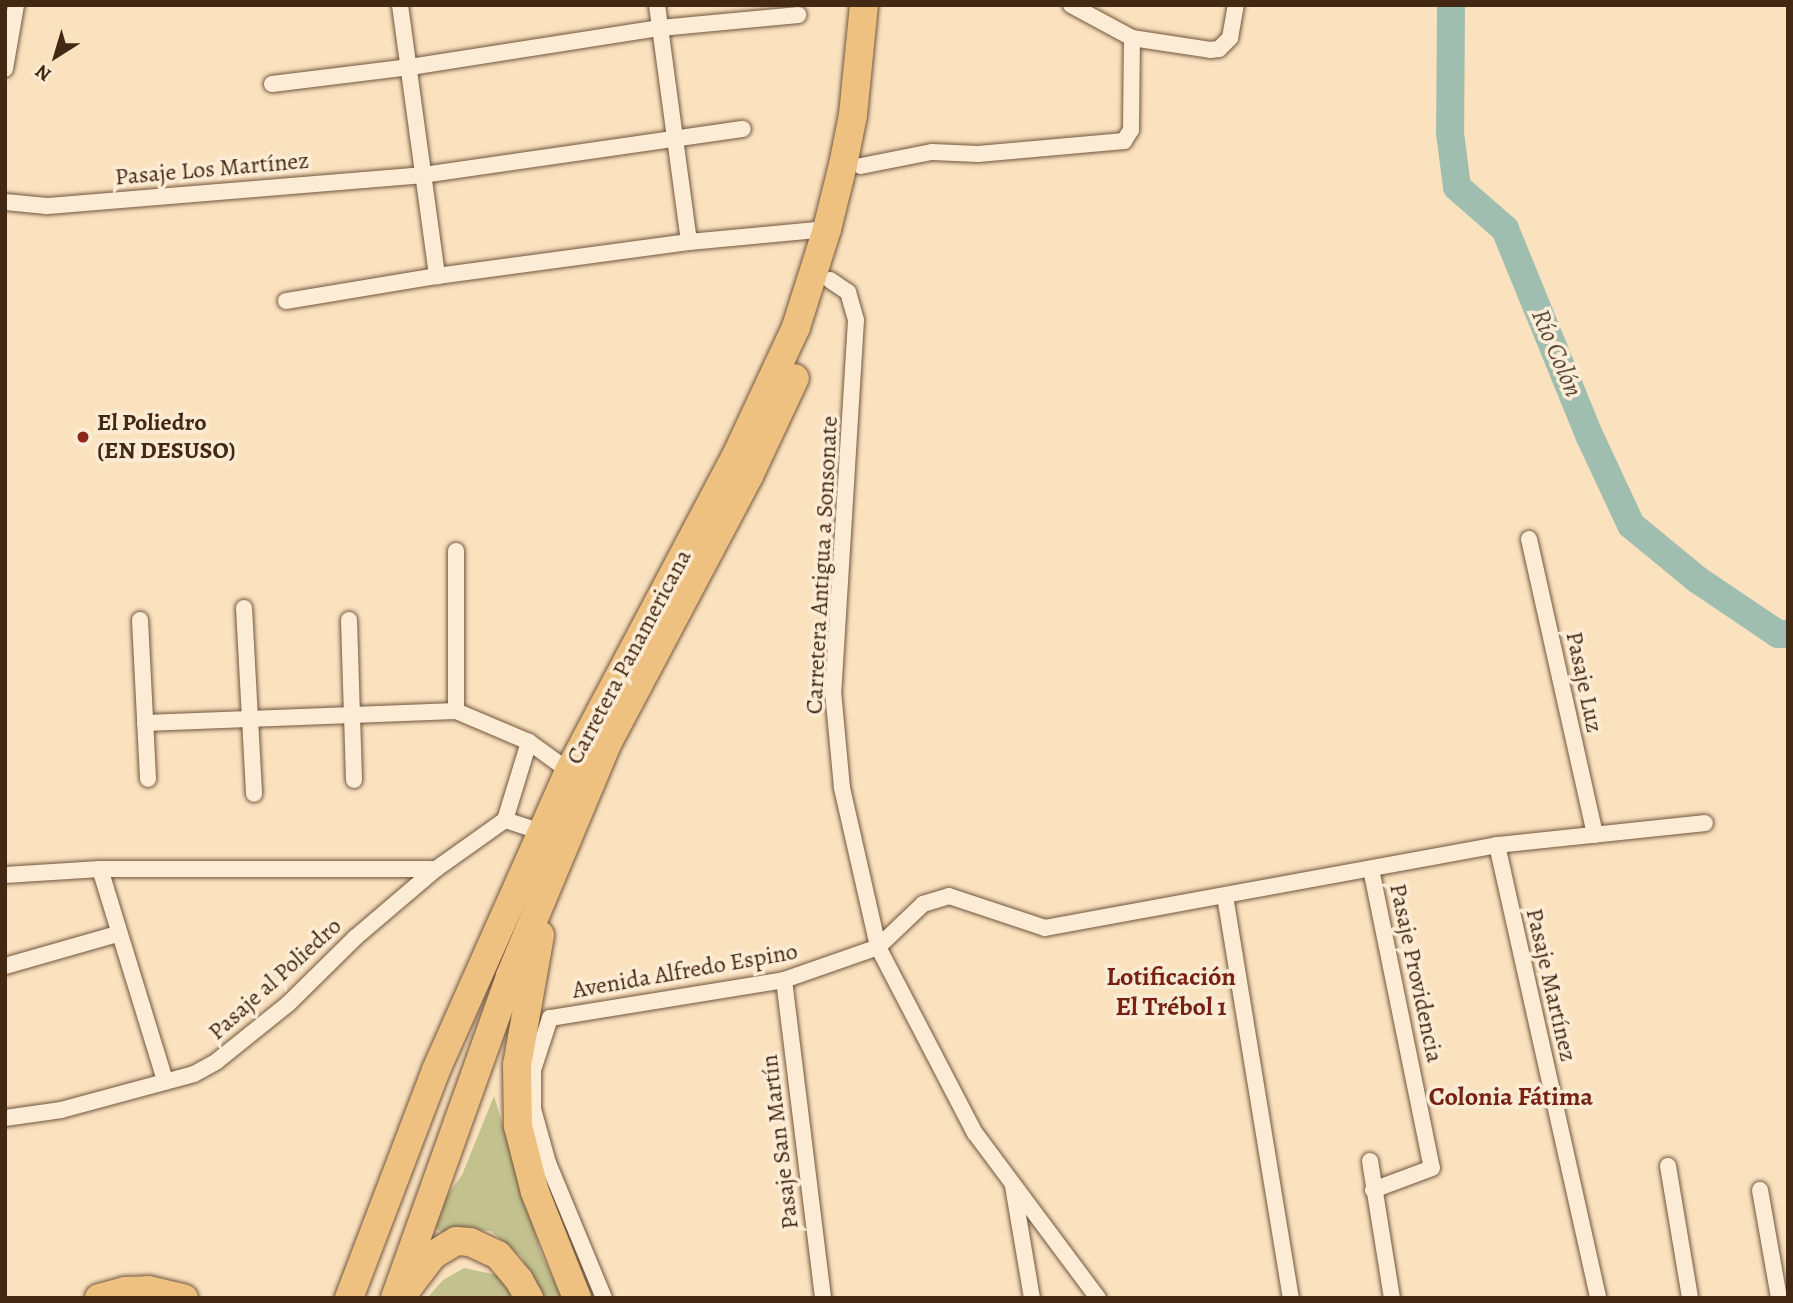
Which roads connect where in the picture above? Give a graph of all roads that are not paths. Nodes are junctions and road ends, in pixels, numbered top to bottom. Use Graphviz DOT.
graph roads {
  1 [pos="16,5"];
  2 [pos="400,5"];
  3 [pos="657,5"];
  4 [pos="864,5"];
  5 [pos="883,5"];
  6 [pos="1071,5"];
  7 [pos="1236,5"];
  8 [pos="798,15"];
  9 [pos="660,29"];
  10 [pos="1132,38"];
  11 [pos="7,52"];
  12 [pos="410,67"];
  13 [pos="5,69"];
  14 [pos="272,84"];
  15 [pos="743,129"];
  16 [pos="675,138"];
  17 [pos="862,166"];
  18 [pos="423,175"];
  19 [pos="5,202"];
  20 [pos="827,229"];
  21 [pos="690,242"];
  22 [pos="437,276"];
  23 [pos="831,280"];
  24 [pos="286,301"];
  25 [pos="1529,539"];
  26 [pos="456,551"];
  27 [pos="244,608"];
  28 [pos="139,620"];
  29 [pos="349,620"];
  30 [pos="457,711"];
  31 [pos="352,713"];
  32 [pos="252,717"];
  33 [pos="145,723"];
  34 [pos="529,742"];
  35 [pos="569,771"];
  36 [pos="148,779"];
  37 [pos="354,780"];
  38 [pos="254,794"];
  39 [pos="505,820"];
  40 [pos="1705,823"];
  41 [pos="542,832"];
  42 [pos="1595,835"];
  43 [pos="1497,845"];
  44 [pos="100,869"];
  45 [pos="436,869"];
  46 [pos="1371,869"];
  47 [pos="5,875"];
  48 [pos="550,879"];
  49 [pos="1225,897"];
  50 [pos="117,934"];
  51 [pos="878,947"];
  52 [pos="5,966"];
  53 [pos="785,980"];
  54 [pos="165,1080"];
  55 [pos="5,1118"];
  56 [pos="1370,1161"];
  57 [pos="1668,1166"];
  58 [pos="1012,1183"];
  59 [pos="1373,1190"];
  60 [pos="1760,1190"];
  61 [pos="386,1198"];
  62 [pos="99,1298"];
  63 [pos="184,1298"];
  64 [pos="342,1298"];
  65 [pos="349,1298"];
  66 [pos="395,1298"];
  67 [pos="403,1298"];
  68 [pos="529,1298"];
  69 [pos="577,1298"];
  70 [pos="604,1298"];
  71 [pos="823,1298"];
  72 [pos="1032,1298"];
  73 [pos="1098,1298"];
  74 [pos="1291,1298"];
  75 [pos="1392,1298"];
  76 [pos="1598,1298"];
  77 [pos="1690,1298"];
  78 [pos="1779,1298"];
  1 -- 11 [label="street"];
  2 -- 12 [label="street"];
  3 -- 9 [label="street"];
  4 -- 20 [label="highway, Carretera Panamericana"];
  5 -- 17 [label="highway, Carretera Panamericana"];
  6 -- 10 [label="street"];
  7 -- 10 [label="street"];
  8 -- 9 [label="street"];
  9 -- 12 [label="street"];
  9 -- 16 [label="street"];
  10 -- 17 [label="street"];
  11 -- 13 [label="street"];
  12 -- 14 [label="street"];
  12 -- 18 [label="street"];
  15 -- 16 [label="street, Pasaje Los Martínez"];
  16 -- 18 [label="street, Pasaje Los Martínez"];
  16 -- 21 [label="street"];
  17 -- 23 [label="highway, Carretera Panamericana"];
  18 -- 19 [label="street, Pasaje Los Martínez"];
  18 -- 22 [label="street"];
  20 -- 21 [label="street"];
  20 -- 35 [label="highway, Carretera Panamericana"];
  21 -- 22 [label="street"];
  22 -- 24 [label="street"];
  23 -- 48 [label="highway, Carretera Panamericana"];
  23 -- 51 [label="street, Carretera Antigua a Sonsonate"];
  25 -- 42 [label="street, Pasaje Luz"];
  26 -- 30 [label="street"];
  27 -- 32 [label="street"];
  28 -- 33 [label="street"];
  29 -- 31 [label="street"];
  30 -- 31 [label="street"];
  30 -- 34 [label="street"];
  31 -- 32 [label="street"];
  31 -- 37 [label="street"];
  32 -- 33 [label="street"];
  32 -- 38 [label="street"];
  33 -- 36 [label="street"];
  34 -- 35 [label="street"];
  34 -- 39 [label="street"];
  35 -- 41 [label="highway, Carretera Panamericana"];
  39 -- 41 [label="street"];
  39 -- 45 [label="street, Pasaje al Poliedro"];
  40 -- 42 [label="street"];
  41 -- 61 [label="highway, Carretera Panamericana"];
  42 -- 43 [label="street"];
  43 -- 46 [label="street"];
  43 -- 76 [label="street, Pasaje Martínez"];
  44 -- 45 [label="street"];
  44 -- 47 [label="street"];
  44 -- 50 [label="street"];
  45 -- 54 [label="street, Pasaje al Poliedro"];
  46 -- 49 [label="street"];
  46 -- 59 [label="street, Pasaje Providencia"];
  48 -- 66 [label="highway, Carretera Panamericana"];
  48 -- 69 [label="highway"];
  49 -- 51 [label="street"];
  49 -- 74 [label="street"];
  50 -- 52 [label="street"];
  50 -- 54 [label="street"];
  51 -- 53 [label="street, Avenida Alfredo Espino"];
  51 -- 58 [label="street, Carretera Antigua a Sonsonate"];
  53 -- 70 [label="street, Avenida Alfredo Espino"];
  53 -- 71 [label="street, Pasaje San Martín"];
  54 -- 55 [label="street, Pasaje al Poliedro"];
  56 -- 59 [label="street"];
  57 -- 77 [label="street"];
  58 -- 72 [label="street"];
  58 -- 73 [label="street, Carretera Antigua a Sonsonate"];
  59 -- 75 [label="street"];
  60 -- 78 [label="street"];
  61 -- 64 [label="highway"];
  61 -- 65 [label="highway, Carretera Panamericana"];
  62 -- 63 [label="highway"];
  67 -- 68 [label="highway"];
}
